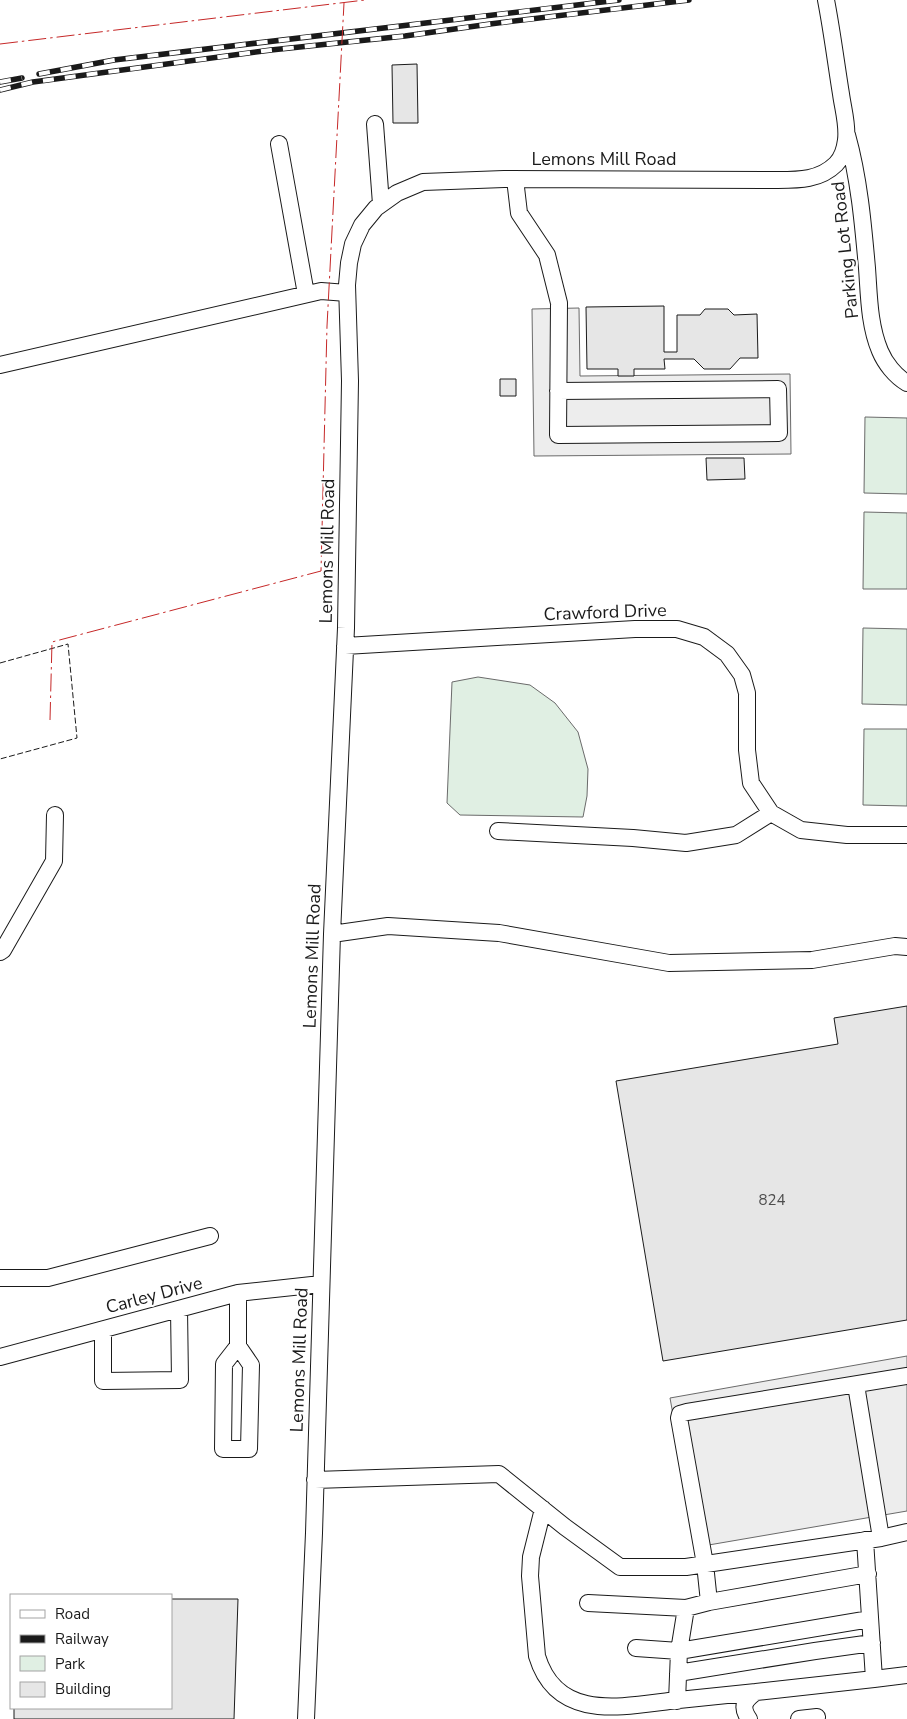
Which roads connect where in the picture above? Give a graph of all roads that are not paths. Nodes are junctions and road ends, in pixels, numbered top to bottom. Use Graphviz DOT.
graph roads {
  1 [pos="826,0"];
  2 [pos="375,124"];
  3 [pos="846,132"];
  4 [pos="279,144"];
  5 [pos="515,179"];
  6 [pos="381,204"];
  7 [pos="347,292"];
  8 [pos="306,294"];
  9 [pos="0,365"];
  10 [pos="907,383"];
  11 [pos="558,391"];
  12 [pos="345,646"];
  13 [pos="772,813"];
  14 [pos="55,815"];
  15 [pos="498,831"];
  16 [pos="907,835"];
  17 [pos="332,934"];
  18 [pos="907,947"];
  19 [pos="0,952"];
  20 [pos="210,1236"];
  21 [pos="0,1278"];
  22 [pos="321,1284"];
  23 [pos="238,1293"];
  24 [pos="180,1309"];
  25 [pos="103,1330"];
  26 [pos="238,1346"];
  27 [pos="0,1357"];
  28 [pos="907,1376"];
  29 [pos="856,1385"];
  30 [pos="315,1480"];
  31 [pos="543,1509"];
  32 [pos="907,1532"];
  33 [pos="873,1539"];
  34 [pos="705,1564"];
  35 [pos="868,1574"];
  36 [pos="709,1602"];
  37 [pos="588,1603"];
  38 [pos="686,1608"];
  39 [pos="870,1619"];
  40 [pos="872,1643"];
  41 [pos="636,1648"];
  42 [pos="679,1651"];
  43 [pos="678,1673"];
  44 [pos="907,1675"];
  45 [pos="874,1679"];
  46 [pos="756,1692"];
  47 [pos="677,1700"];
  48 [pos="818,1717"];
  49 [pos="306,1719"];
  50 [pos="749,1719"];
  51 [pos="799,1719"];
  1 -- 3 [label="street"];
  2 -- 6 [label="street"];
  3 -- 5 [label="street, Lemons Mill Road"];
  3 -- 10 [label="street, Parking Lot Road"];
  4 -- 8 [label="street"];
  5 -- 6 [label="street, Lemons Mill Road"];
  5 -- 11 [label="street"];
  6 -- 7 [label="street, Lemons Mill Road"];
  7 -- 8 [label="street"];
  7 -- 12 [label="street, Lemons Mill Road"];
  8 -- 9 [label="street"];
  11 -- 11 [label="street"];
  12 -- 13 [label="street, Crawford Drive"];
  12 -- 17 [label="street, Lemons Mill Road"];
  13 -- 15 [label="street"];
  13 -- 16 [label="street, Crawford Drive"];
  14 -- 19 [label="street"];
  17 -- 18 [label="street"];
  17 -- 22 [label="street, Lemons Mill Road"];
  20 -- 21 [label="street"];
  22 -- 23 [label="street, Carley Drive"];
  22 -- 30 [label="street, Lemons Mill Road"];
  23 -- 24 [label="street, Carley Drive"];
  23 -- 26 [label="street"];
  24 -- 25 [label="street, Carley Drive"];
  24 -- 25 [label="street"];
  25 -- 27 [label="street, Carley Drive"];
  26 -- 26 [label="street"];
  28 -- 29 [label="street"];
  29 -- 33 [label="street"];
  29 -- 34 [label="street"];
  30 -- 31 [label="street"];
  30 -- 49 [label="street, Lemons Mill Road"];
  31 -- 34 [label="street"];
  31 -- 47 [label="street"];
  32 -- 33 [label="street"];
  33 -- 34 [label="street"];
  33 -- 35 [label="street"];
  34 -- 36 [label="street"];
  35 -- 36 [label="street"];
  35 -- 39 [label="street"];
  36 -- 38 [label="street"];
  37 -- 38 [label="street"];
  38 -- 42 [label="street"];
  39 -- 40 [label="street"];
  39 -- 42 [label="street"];
  40 -- 43 [label="street"];
  40 -- 45 [label="street"];
  41 -- 42 [label="street"];
  42 -- 43 [label="street"];
  43 -- 47 [label="street"];
  44 -- 45 [label="street"];
  45 -- 46 [label="street"];
  46 -- 47 [label="street"];
  46 -- 50 [label="street"];
  48 -- 51 [label="street"];
}
